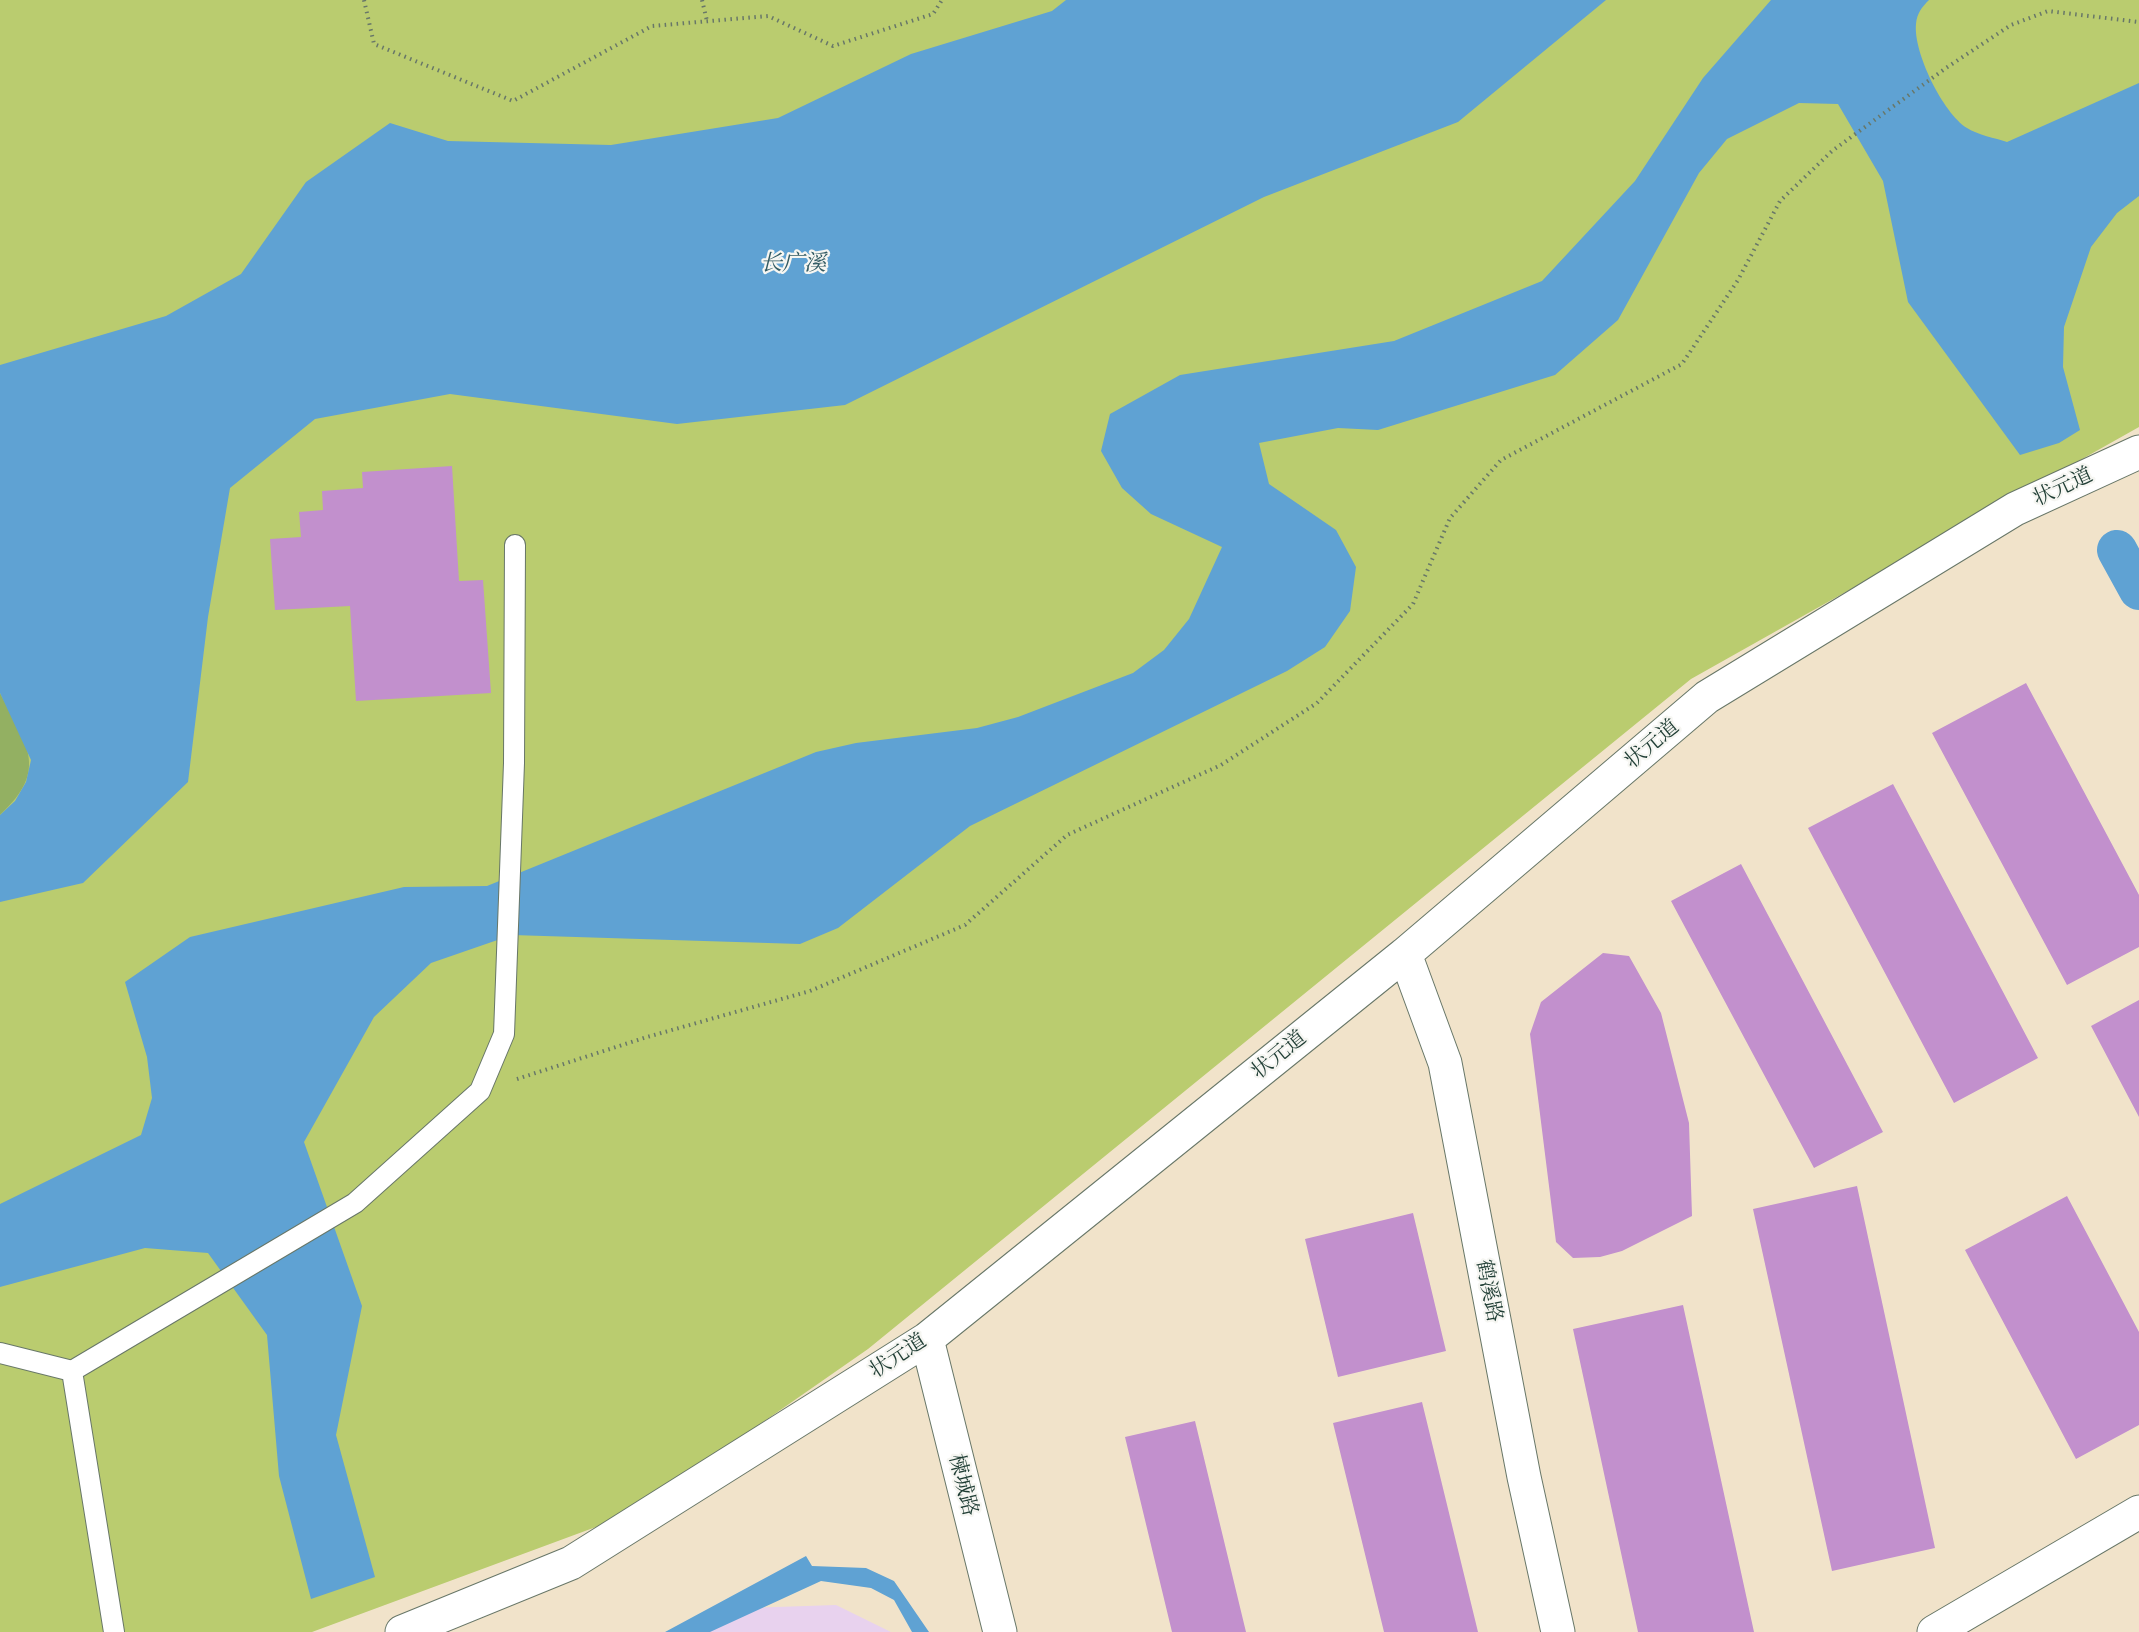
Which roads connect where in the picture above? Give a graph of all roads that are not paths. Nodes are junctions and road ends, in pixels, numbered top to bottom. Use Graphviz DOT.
graph roads {
  1 [pos="2139,452"];
  2 [pos="515,545"];
  3 [pos="1405,954"];
  4 [pos="927,1339"];
  5 [pos="0,1353"];
  6 [pos="72,1371"];
  7 [pos="2139,1512"];
  8 [pos="114,1632"];
  9 [pos="402,1632"];
  10 [pos="1000,1632"];
  11 [pos="1558,1632"];
  12 [pos="1934,1632"];
  1 -- 3 [label="street, 状元道"];
  2 -- 6 [label="lane"];
  3 -- 4 [label="street, 状元道"];
  3 -- 11 [label="street, 鹤溪路"];
  4 -- 9 [label="street, 状元道"];
  4 -- 10 [label="street, 楝城路"];
  5 -- 6 [label="lane"];
  6 -- 8 [label="lane"];
  7 -- 12 [label="street"];
}
